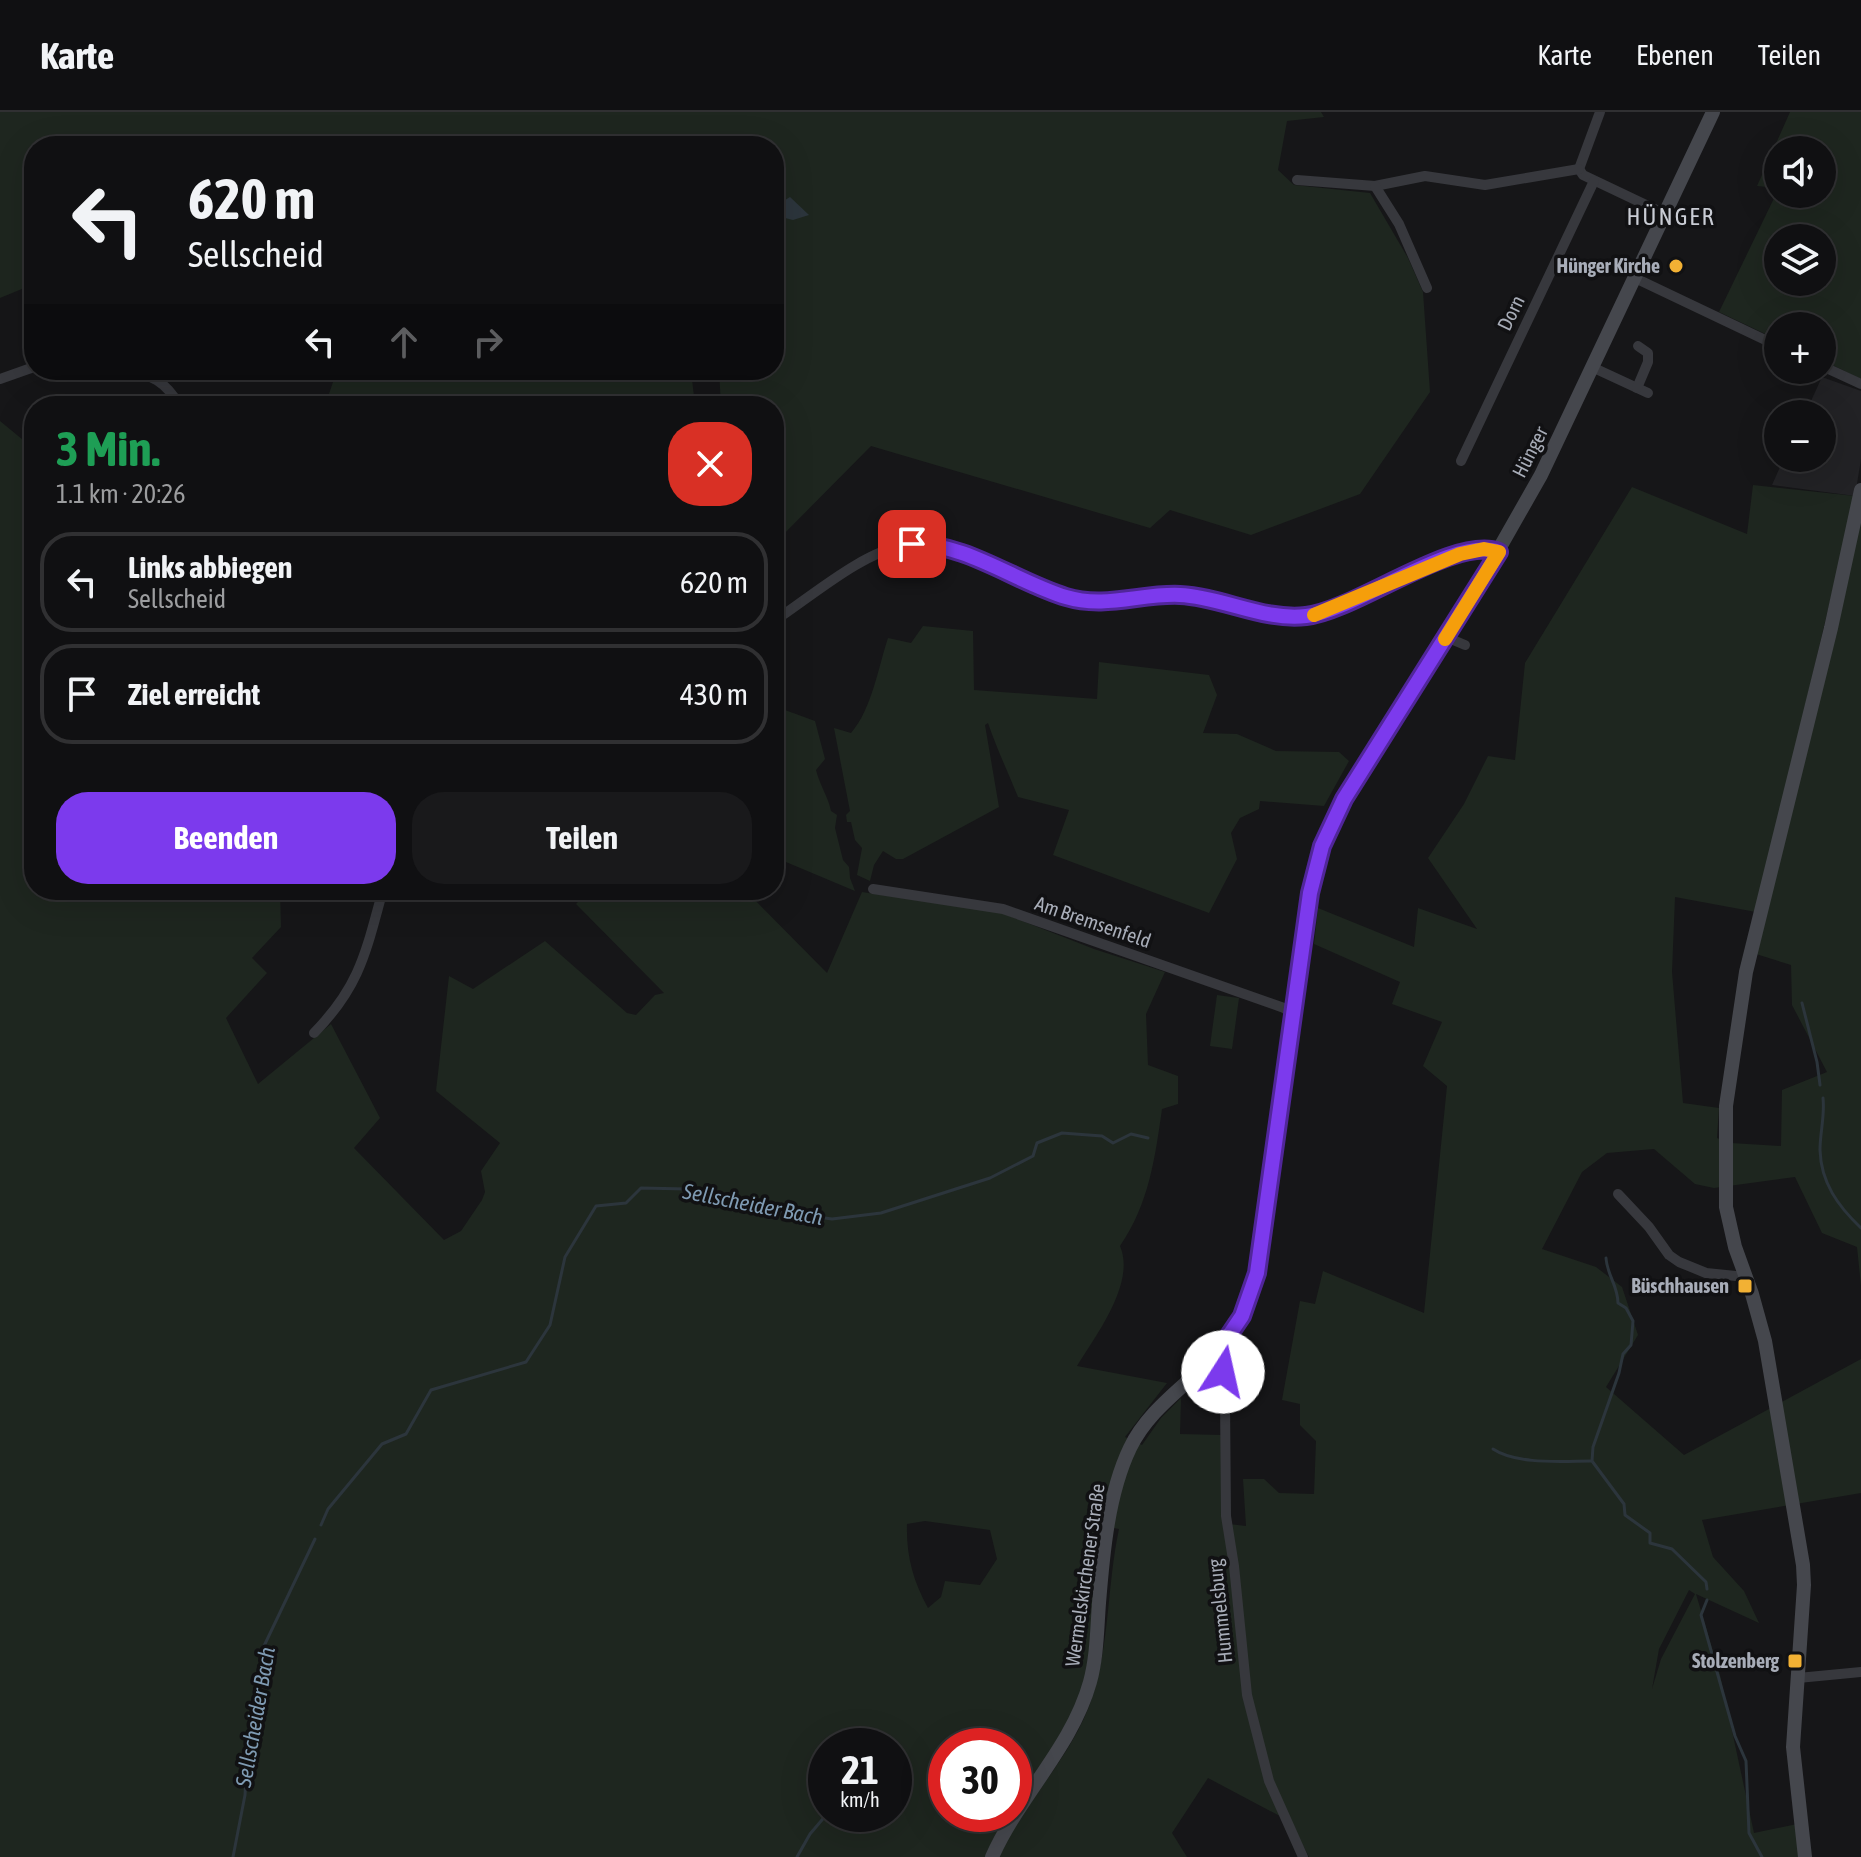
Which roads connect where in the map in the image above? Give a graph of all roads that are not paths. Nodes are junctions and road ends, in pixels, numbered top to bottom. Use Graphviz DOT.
graph roads {
  1 [pos="1600,112"];
  2 [pos="1713,112"];
  3 [pos="1579,169"];
  4 [pos="1297,180"];
  5 [pos="1594,181"];
  6 [pos="1375,186"];
  7 [pos="1665,214"];
  8 [pos="1635,278"];
  9 [pos="1427,288"];
  10 [pos="1764,339"];
  11 [pos="1638,346"];
  12 [pos="1594,368"];
  13 [pos="24,371"];
  14 [pos="1836,372"];
  15 [pos="0,379"];
  16 [pos="159,380"];
  17 [pos="1861,384"];
  18 [pos="1637,388"];
  19 [pos="1648,393"];
  20 [pos="174,396"];
  21 [pos="1461,461"];
  22 [pos="1861,490"];
  23 [pos="1499,552"];
  24 [pos="784,614"];
  25 [pos="1446,637"];
  26 [pos="1465,645"];
  27 [pos="873,889"];
  28 [pos="380,900"];
  29 [pos="1293,1014"];
  30 [pos="314,1033"];
  31 [pos="1618,1194"];
  32 [pos="1746,1277"];
  33 [pos="1217,1353"];
  34 [pos="1861,1672"];
  35 [pos="1798,1678"];
  36 [pos="992,1857"];
  37 [pos="1303,1857"];
  38 [pos="1805,1857"];
  1 -- 3 [label="street"];
  2 -- 7 [label="main road, Hünger"];
  3 -- 5 [label="street"];
  3 -- 6 [label="street"];
  4 -- 6 [label="street"];
  5 -- 7 [label="street"];
  5 -- 21 [label="street, Dorn"];
  6 -- 9 [label="street"];
  7 -- 8 [label="main road, Hünger"];
  8 -- 10 [label="street"];
  8 -- 12 [label="main road, Hünger"];
  11 -- 18 [label="street"];
  12 -- 18 [label="street"];
  12 -- 23 [label="main road, Hünger"];
  13 -- 15 [label="street"];
  14 -- 17 [label="street"];
  16 -- 20 [label="street"];
  18 -- 19 [label="street"];
  22 -- 32 [label="main road"];
  23 -- 24 [label="street"];
  23 -- 25 [label="main road, Hünger"];
  25 -- 26 [label="street"];
  25 -- 29 [label="main road, Hünger"];
  27 -- 29 [label="street, Am Bremsenfeld"];
  28 -- 30 [label="street"];
  29 -- 33 [label="main road, Wermelskirchener Straße"];
  31 -- 32 [label="street"];
  32 -- 35 [label="main road"];
  33 -- 36 [label="main road, Wermelskirchener Straße"];
  33 -- 37 [label="street, Hummelsburg"];
  34 -- 35 [label="street"];
  35 -- 38 [label="main road"];
}
